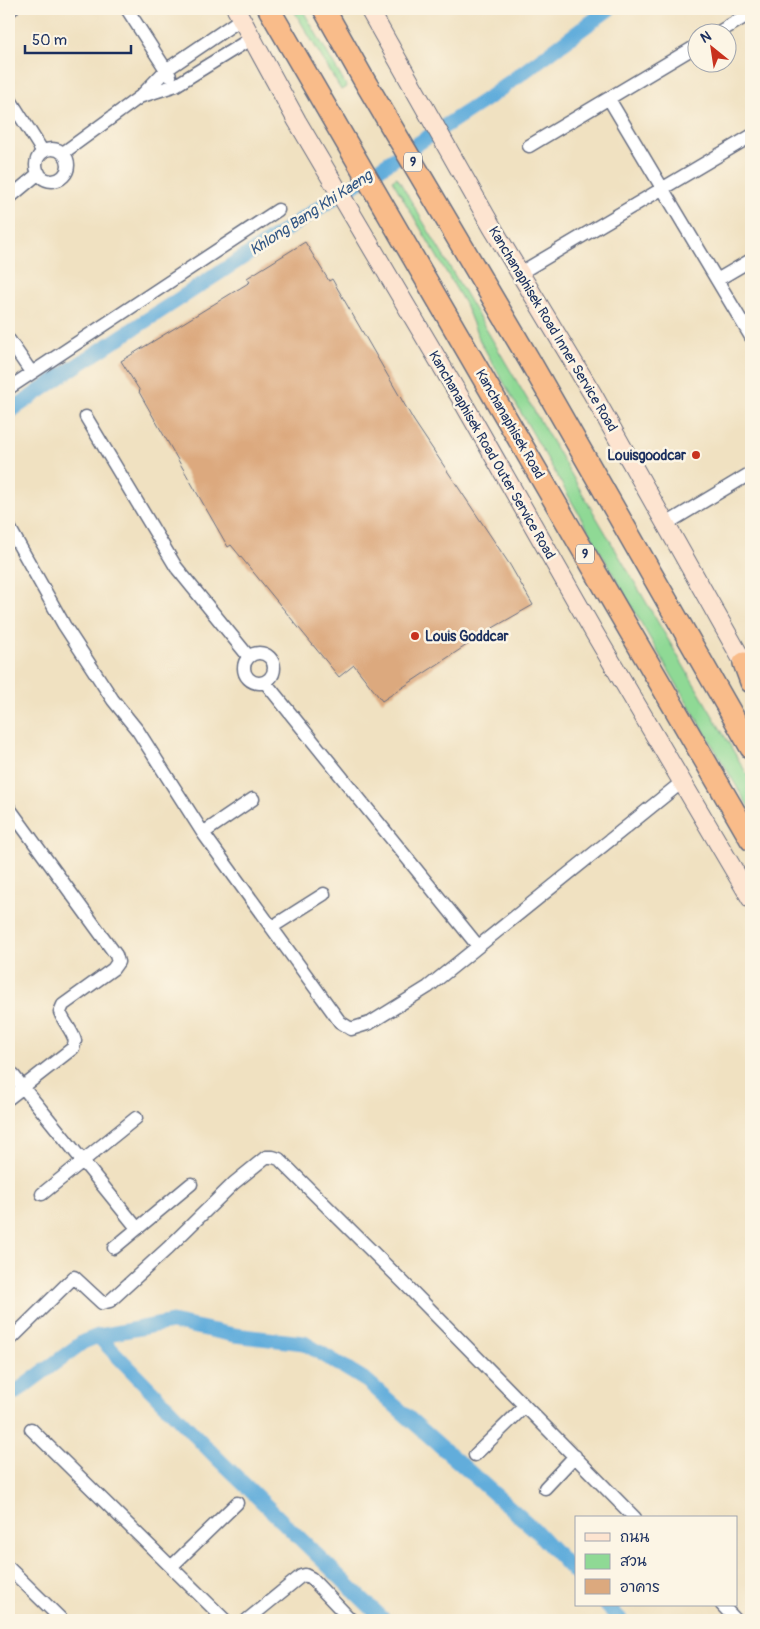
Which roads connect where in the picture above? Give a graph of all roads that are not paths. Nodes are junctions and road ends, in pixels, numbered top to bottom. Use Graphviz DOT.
graph roads {
  1 [pos="12,9"];
  2 [pos="127,9"];
  3 [pos="269,9"];
  4 [pos="324,9"];
  5 [pos="369,9"];
  6 [pos="9,11"];
  7 [pos="751,13"];
  8 [pos="238,14"];
  9 [pos="735,22"];
  10 [pos="252,38"];
  11 [pos="688,51"];
  12 [pos="166,70"];
  13 [pos="176,85"];
  14 [pos="141,96"];
  15 [pos="9,98"];
  16 [pos="609,99"];
  17 [pos="751,136"];
  18 [pos="528,146"];
  19 [pos="43,152"];
  20 [pos="63,153"];
  21 [pos="39,173"];
  22 [pos="662,189"];
  23 [pos="9,198"];
  24 [pos="278,210"];
  25 [pos="751,260"];
  26 [pos="520,273"];
  27 [pos="717,280"];
  28 [pos="751,337"];
  29 [pos="9,340"];
  30 [pos="32,372"];
  31 [pos="9,388"];
  32 [pos="86,417"];
  33 [pos="751,473"];
  34 [pos="666,524"];
  35 [pos="9,526"];
  36 [pos="249,657"];
  37 [pos="749,674"];
  38 [pos="265,682"];
  39 [pos="751,748"];
  40 [pos="682,782"];
  41 [pos="253,799"];
  42 [pos="9,808"];
  43 [pos="203,833"];
  44 [pos="751,840"];
  45 [pos="324,894"];
  46 [pos="751,899"];
  47 [pos="272,927"];
  48 [pos="478,946"];
  49 [pos="9,1070"];
  50 [pos="22,1087"];
  51 [pos="9,1098"];
  52 [pos="136,1118"];
  53 [pos="82,1161"];
  54 [pos="192,1184"];
  55 [pos="42,1194"];
  56 [pos="137,1228"];
  57 [pos="114,1248"];
  58 [pos="9,1339"];
  59 [pos="524,1406"];
  60 [pos="31,1428"];
  61 [pos="475,1455"];
  62 [pos="575,1456"];
  63 [pos="545,1488"];
  64 [pos="237,1503"];
  65 [pos="633,1516"];
  66 [pos="172,1567"];
  67 [pos="9,1568"];
  68 [pos="723,1606"];
  69 [pos="62,1620"];
  70 [pos="225,1620"];
  71 [pos="247,1620"];
  72 [pos="351,1620"];
  73 [pos="736,1620"];
  1 -- 6 [label="street"];
  2 -- 12 [label="street"];
  3 -- 44 [label="highway, Kanchanaphisek Road / 9"];
  4 -- 39 [label="highway, 9"];
  5 -- 26 [label="main road, Kanchanaphisek Road Inner Service Road"];
  7 -- 9 [label="street"];
  8 -- 10 [label="main road, Kanchanaphisek Road Outer Service Road"];
  8 -- 12 [label="street"];
  10 -- 13 [label="street"];
  10 -- 40 [label="main road, Kanchanaphisek Road Outer Service Road"];
  11 -- 16 [label="street"];
  12 -- 13 [label="street"];
  12 -- 14 [label="street"];
  13 -- 14 [label="street"];
  14 -- 20 [label="street"];
  15 -- 19 [label="street"];
  16 -- 18 [label="street"];
  16 -- 22 [label="street"];
  17 -- 22 [label="street"];
  19 -- 20 [label="street"];
  19 -- 21 [label="street"];
  20 -- 21 [label="street"];
  21 -- 23 [label="street"];
  22 -- 26 [label="street"];
  22 -- 27 [label="street"];
  24 -- 30 [label="street"];
  25 -- 27 [label="street"];
  26 -- 34 [label="main road, Kanchanaphisek Road Inner Service Road"];
  27 -- 28 [label="street"];
  29 -- 30 [label="street"];
  30 -- 31 [label="street"];
  32 -- 36 [label="street"];
  33 -- 34 [label="street"];
  34 -- 37 [label="main road, Kanchanaphisek Road Inner Service Road"];
  35 -- 43 [label="street"];
  36 -- 38 [label="street"];
  36 -- 38 [label="street"];
  38 -- 48 [label="street"];
  40 -- 46 [label="main road, Kanchanaphisek Road Outer Service Road"];
  40 -- 48 [label="street"];
  41 -- 43 [label="street"];
  42 -- 50 [label="street"];
  43 -- 47 [label="street"];
  45 -- 47 [label="street"];
  47 -- 48 [label="street"];
  49 -- 50 [label="street"];
  50 -- 51 [label="street"];
  50 -- 53 [label="street"];
  52 -- 53 [label="street"];
  53 -- 55 [label="street"];
  53 -- 56 [label="street"];
  54 -- 56 [label="street"];
  56 -- 57 [label="street"];
  58 -- 59 [label="street"];
  59 -- 61 [label="street"];
  59 -- 62 [label="street"];
  60 -- 66 [label="street"];
  62 -- 63 [label="street"];
  62 -- 65 [label="street"];
  64 -- 66 [label="street"];
  66 -- 70 [label="street"];
  67 -- 69 [label="street"];
  68 -- 73 [label="street"];
  71 -- 72 [label="street"];
}
